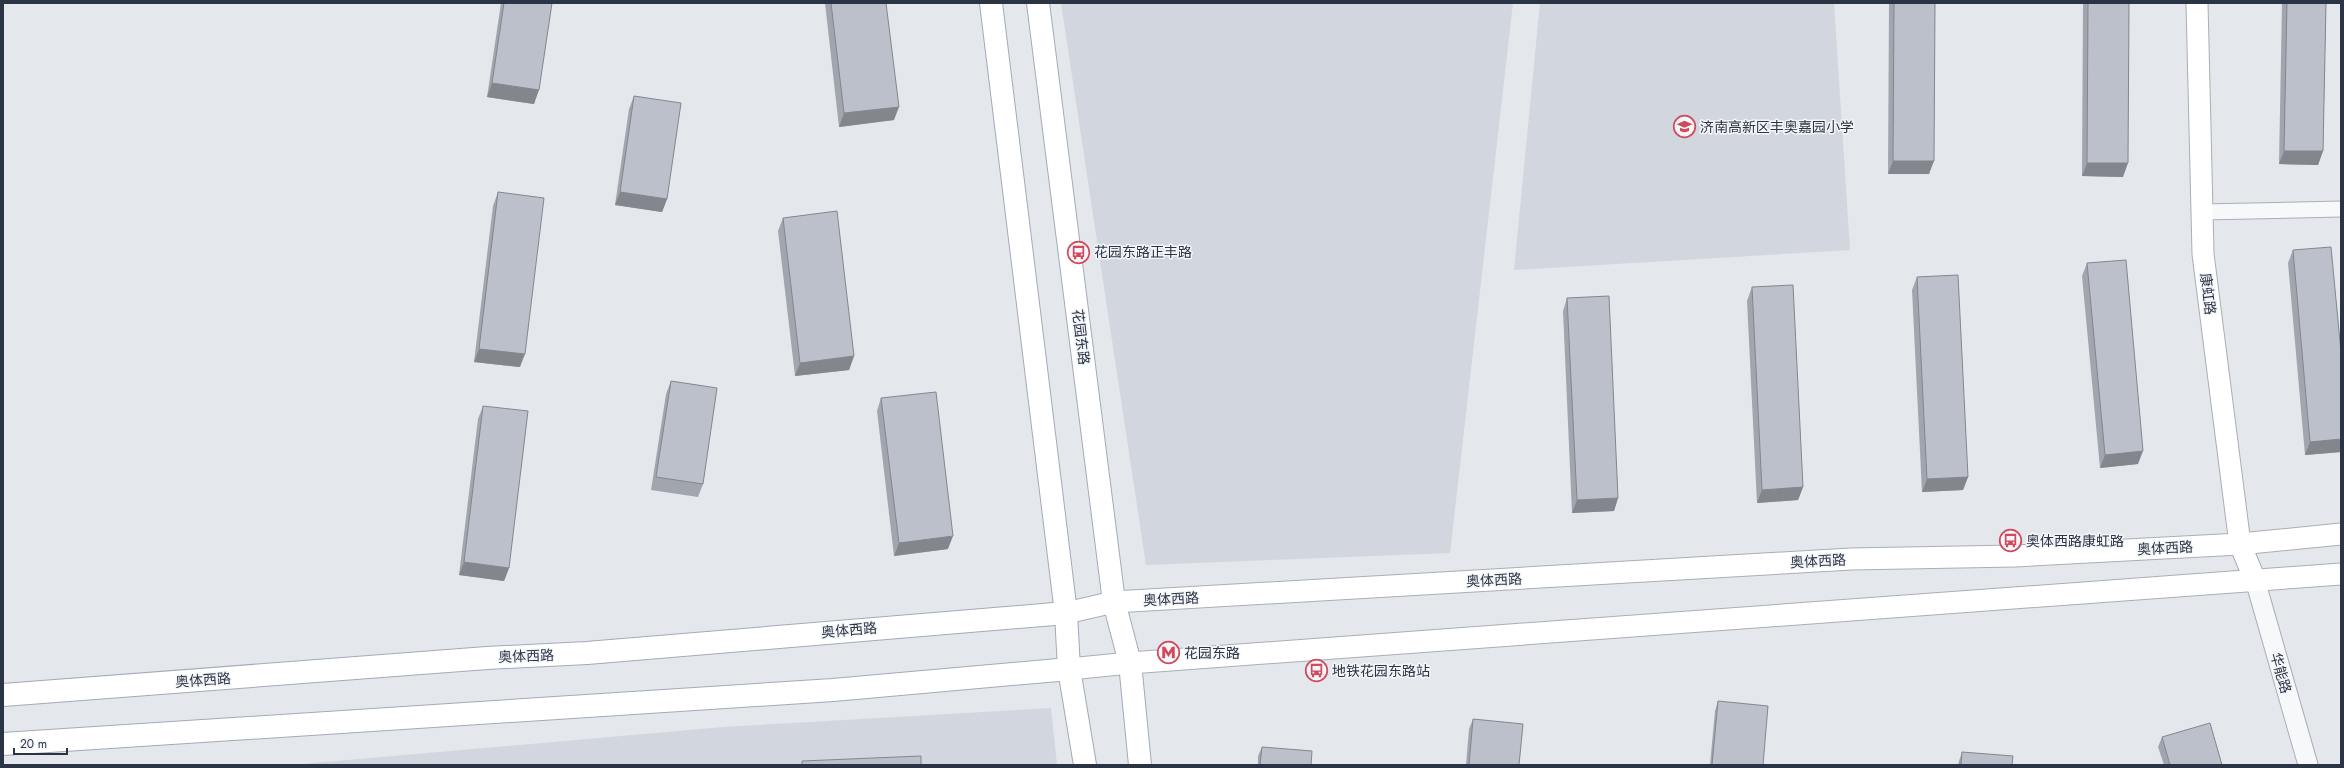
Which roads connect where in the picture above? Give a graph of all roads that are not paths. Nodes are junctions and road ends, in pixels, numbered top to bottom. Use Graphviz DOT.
graph roads {
  1 [pos="991,3"];
  2 [pos="1038,3"];
  3 [pos="2197,3"];
  4 [pos="2341,209"];
  5 [pos="2202,212"];
  6 [pos="2341,534"];
  7 [pos="2240,544"];
  8 [pos="2341,574"];
  9 [pos="2255,580"];
  10 [pos="1114,602"];
  11 [pos="1066,613"];
  12 [pos="1130,663"];
  13 [pos="1069,669"];
  14 [pos="3,695"];
  15 [pos="3,744"];
  16 [pos="1085,765"];
  17 [pos="1140,765"];
  18 [pos="2308,765"];
  1 -- 11 [label="main road"];
  2 -- 10 [label="main road, 花园东路"];
  3 -- 5 [label="main road, 康虹路"];
  4 -- 5 [label="street"];
  5 -- 7 [label="main road, 康虹路"];
  6 -- 7 [label="main road, 奥体西路"];
  7 -- 9 [label="main road, 康虹路"];
  7 -- 10 [label="main road, 奥体西路"];
  8 -- 9 [label="main road"];
  9 -- 12 [label="main road"];
  9 -- 18 [label="street, 华能路"];
  10 -- 11 [label="main road, 奥体西路"];
  10 -- 12 [label="main road, 花园东路"];
  11 -- 13 [label="main road"];
  11 -- 14 [label="main road, 奥体西路"];
  12 -- 13 [label="main road"];
  12 -- 17 [label="main road, 花园东路"];
  13 -- 15 [label="main road"];
  13 -- 16 [label="main road"];
}
